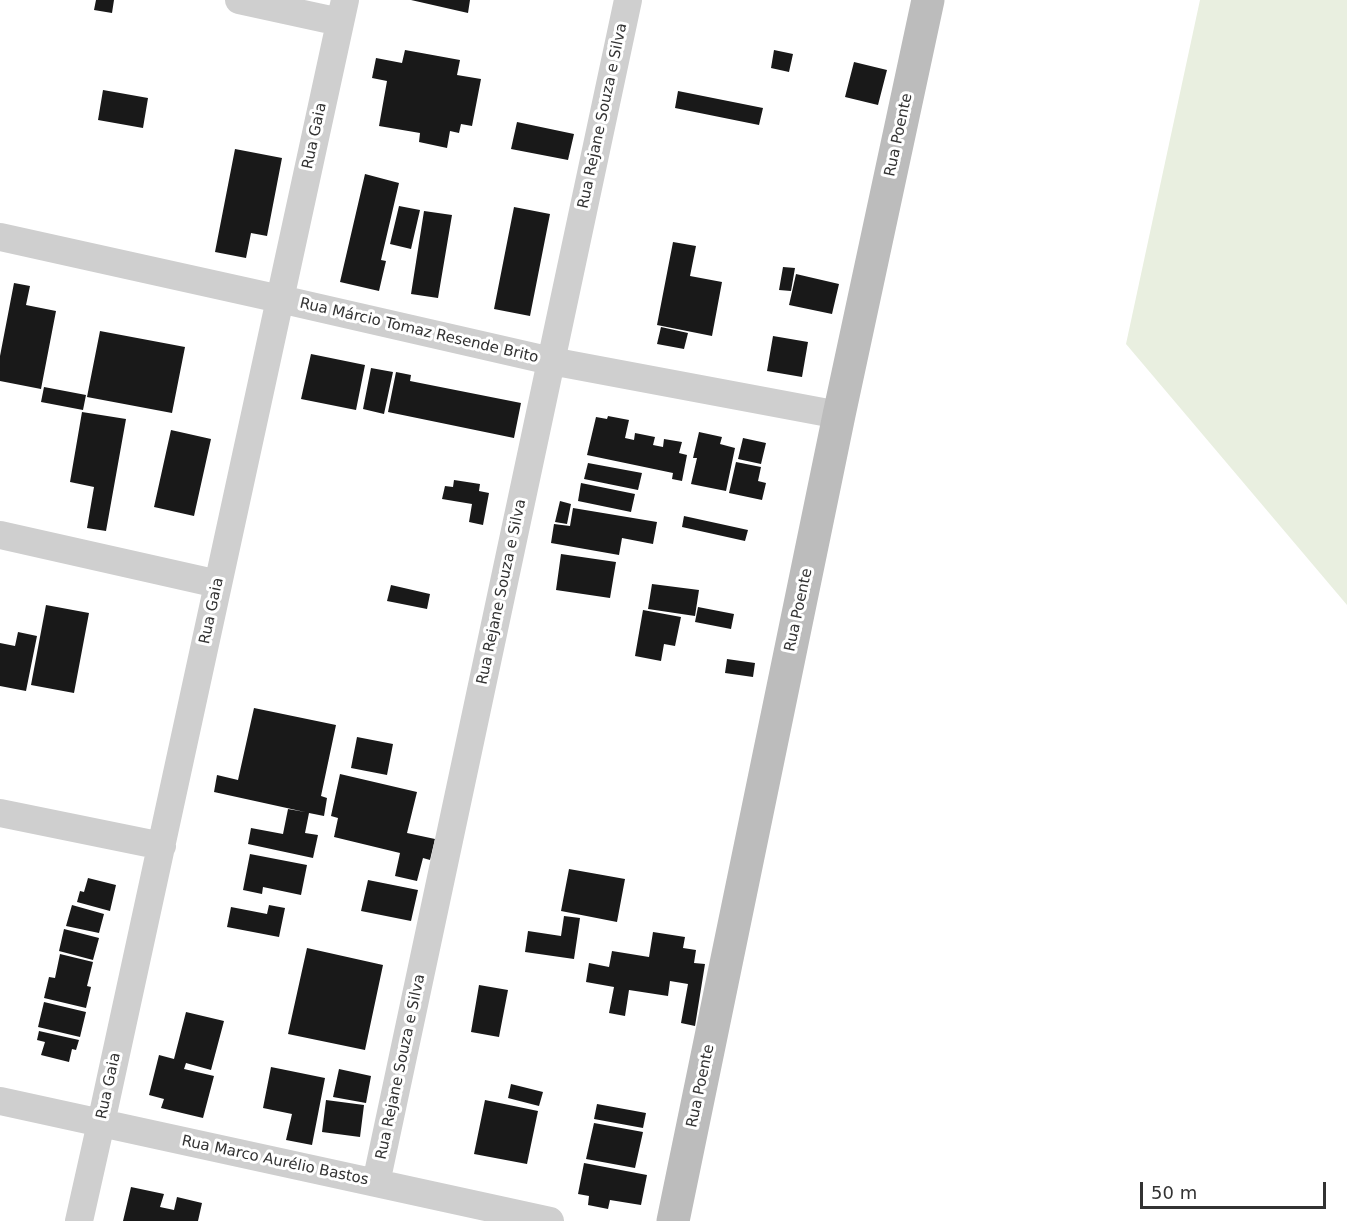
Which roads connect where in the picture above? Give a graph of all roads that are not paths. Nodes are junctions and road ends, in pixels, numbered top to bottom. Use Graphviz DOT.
graph roads {
  1 [pos="239,0"];
  2 [pos="628,0"];
  3 [pos="928,0"];
  4 [pos="342,11"];
  5 [pos="0,237"];
  6 [pos="280,299"];
  7 [pos="551,362"];
  8 [pos="839,416"];
  9 [pos="0,535"];
  10 [pos="218,584"];
  11 [pos="0,813"];
  12 [pos="162,846"];
  13 [pos="0,1101"];
  14 [pos="101,1123"];
  15 [pos="376,1183"];
  16 [pos="79,1221"];
  17 [pos="550,1221"];
  18 [pos="673,1221"];
  1 -- 4 [label="street"];
  2 -- 7 [label="street, Rua Rejane Souza e Silva"];
  3 -- 8 [label="street, Rua Poente"];
  4 -- 6 [label="street, Rua Gaia"];
  5 -- 6 [label="street, Rua Márcio Tomaz Resende Brito"];
  6 -- 7 [label="street, Rua Márcio Tomaz Resende Brito"];
  6 -- 10 [label="street, Rua Gaia"];
  7 -- 8 [label="street, Rua Márcio Tomaz Resende Brito"];
  7 -- 15 [label="street, Rua Rejane Souza e Silva"];
  8 -- 18 [label="street, Rua Poente"];
  9 -- 10 [label="street"];
  10 -- 12 [label="street, Rua Gaia"];
  11 -- 12 [label="street"];
  12 -- 14 [label="street, Rua Gaia"];
  13 -- 14 [label="street, Rua Marco Aurélio Bastos"];
  14 -- 15 [label="street, Rua Marco Aurélio Bastos"];
  14 -- 16 [label="street, Rua Gaia"];
  15 -- 17 [label="street, Rua Marco Aurélio Bastos"];
}
